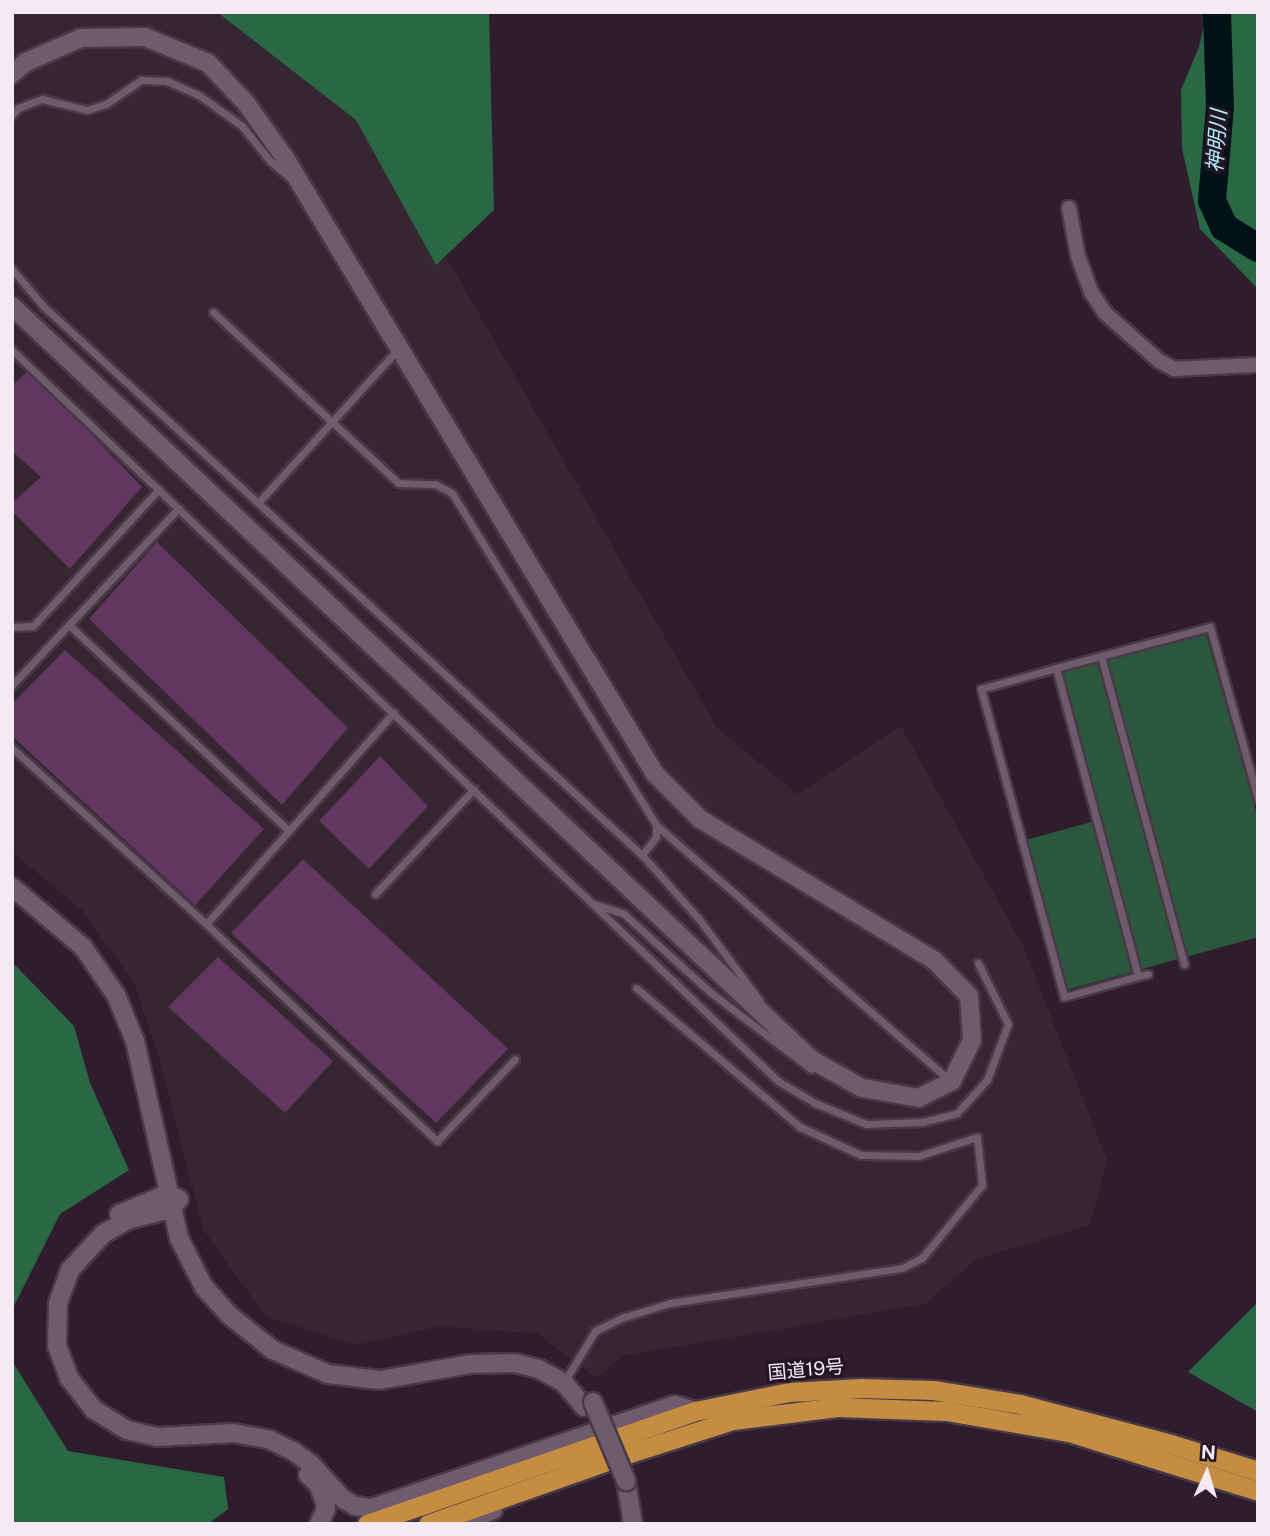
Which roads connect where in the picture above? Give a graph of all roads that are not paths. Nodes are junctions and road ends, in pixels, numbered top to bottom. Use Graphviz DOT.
graph roads {
  1 [pos="12,74"];
  2 [pos="12,115"];
  3 [pos="305,191"];
  4 [pos="1069,208"];
  5 [pos="12,269"];
  6 [pos="12,306"];
  7 [pos="213,312"];
  8 [pos="399,348"];
  9 [pos="12,350"];
  10 [pos="1258,365"];
  11 [pos="332,422"];
  12 [pos="159,489"];
  13 [pos="258,503"];
  14 [pos="178,508"];
  15 [pos="69,625"];
  16 [pos="12,627"];
  17 [pos="1101,656"];
  18 [pos="1056,668"];
  19 [pos="12,685"];
  20 [pos="394,712"];
  21 [pos="12,748"];
  22 [pos="474,789"];
  23 [pos="1258,799"];
  24 [pos="656,825"];
  25 [pos="289,831"];
  26 [pos="642,855"];
  27 [pos="12,887"];
  28 [pos="375,894"];
  29 [pos="593,904"];
  30 [pos="206,925"];
  31 [pos="978,963"];
  32 [pos="1184,964"];
  33 [pos="1148,974"];
  34 [pos="1138,976"];
  35 [pos="636,988"];
  36 [pos="784,1033"];
  37 [pos="515,1059"];
  38 [pos="952,1082"];
  39 [pos="862,1088"];
  40 [pos="172,1201"];
  41 [pos="566,1380"];
  42 [pos="695,1411"];
  43 [pos="1258,1471"];
  44 [pos="622,1483"];
  45 [pos="529,1488"];
  46 [pos="1258,1491"];
  47 [pos="319,1524"];
  48 [pos="367,1524"];
  49 [pos="428,1524"];
  50 [pos="460,1524"];
  51 [pos="625,1524"];
  52 [pos="633,1524"];
  1 -- 3 [label="street"];
  2 -- 3 [label="lane"];
  3 -- 8 [label="street"];
  4 -- 10 [label="street"];
  5 -- 13 [label="lane"];
  6 -- 36 [label="street"];
  7 -- 11 [label="lane"];
  8 -- 11 [label="lane"];
  8 -- 38 [label="street"];
  9 -- 12 [label="lane"];
  11 -- 13 [label="lane"];
  11 -- 24 [label="lane"];
  12 -- 14 [label="lane"];
  12 -- 16 [label="lane"];
  13 -- 26 [label="lane"];
  14 -- 15 [label="lane"];
  14 -- 20 [label="lane"];
  15 -- 19 [label="lane"];
  15 -- 25 [label="lane"];
  17 -- 18 [label="lane"];
  17 -- 23 [label="lane"];
  17 -- 32 [label="lane"];
  18 -- 34 [label="lane"];
  18 -- 34 [label="lane"];
  20 -- 22 [label="lane"];
  20 -- 25 [label="lane"];
  21 -- 30 [label="lane"];
  22 -- 28 [label="lane"];
  22 -- 29 [label="lane"];
  24 -- 26 [label="lane"];
  24 -- 38 [label="lane"];
  25 -- 30 [label="lane"];
  26 -- 36 [label="lane"];
  27 -- 40 [label="street"];
  29 -- 31 [label="lane"];
  29 -- 39 [label="lane"];
  30 -- 37 [label="lane"];
  33 -- 34 [label="lane"];
  35 -- 41 [label="lane"];
  36 -- 39 [label="street"];
  38 -- 39 [label="street"];
  40 -- 41 [label="street"];
  40 -- 42 [label="street"];
  40 -- 47 [label="street"];
  41 -- 44 [label="street"];
  42 -- 43 [label="highway, 国道19号"];
  42 -- 48 [label="highway, 国道19号"];
  44 -- 51 [label="street"];
  44 -- 52 [label="street"];
  45 -- 46 [label="highway, 国道19号"];
  45 -- 49 [label="highway, 国道19号"];
  45 -- 50 [label="street"];
}
